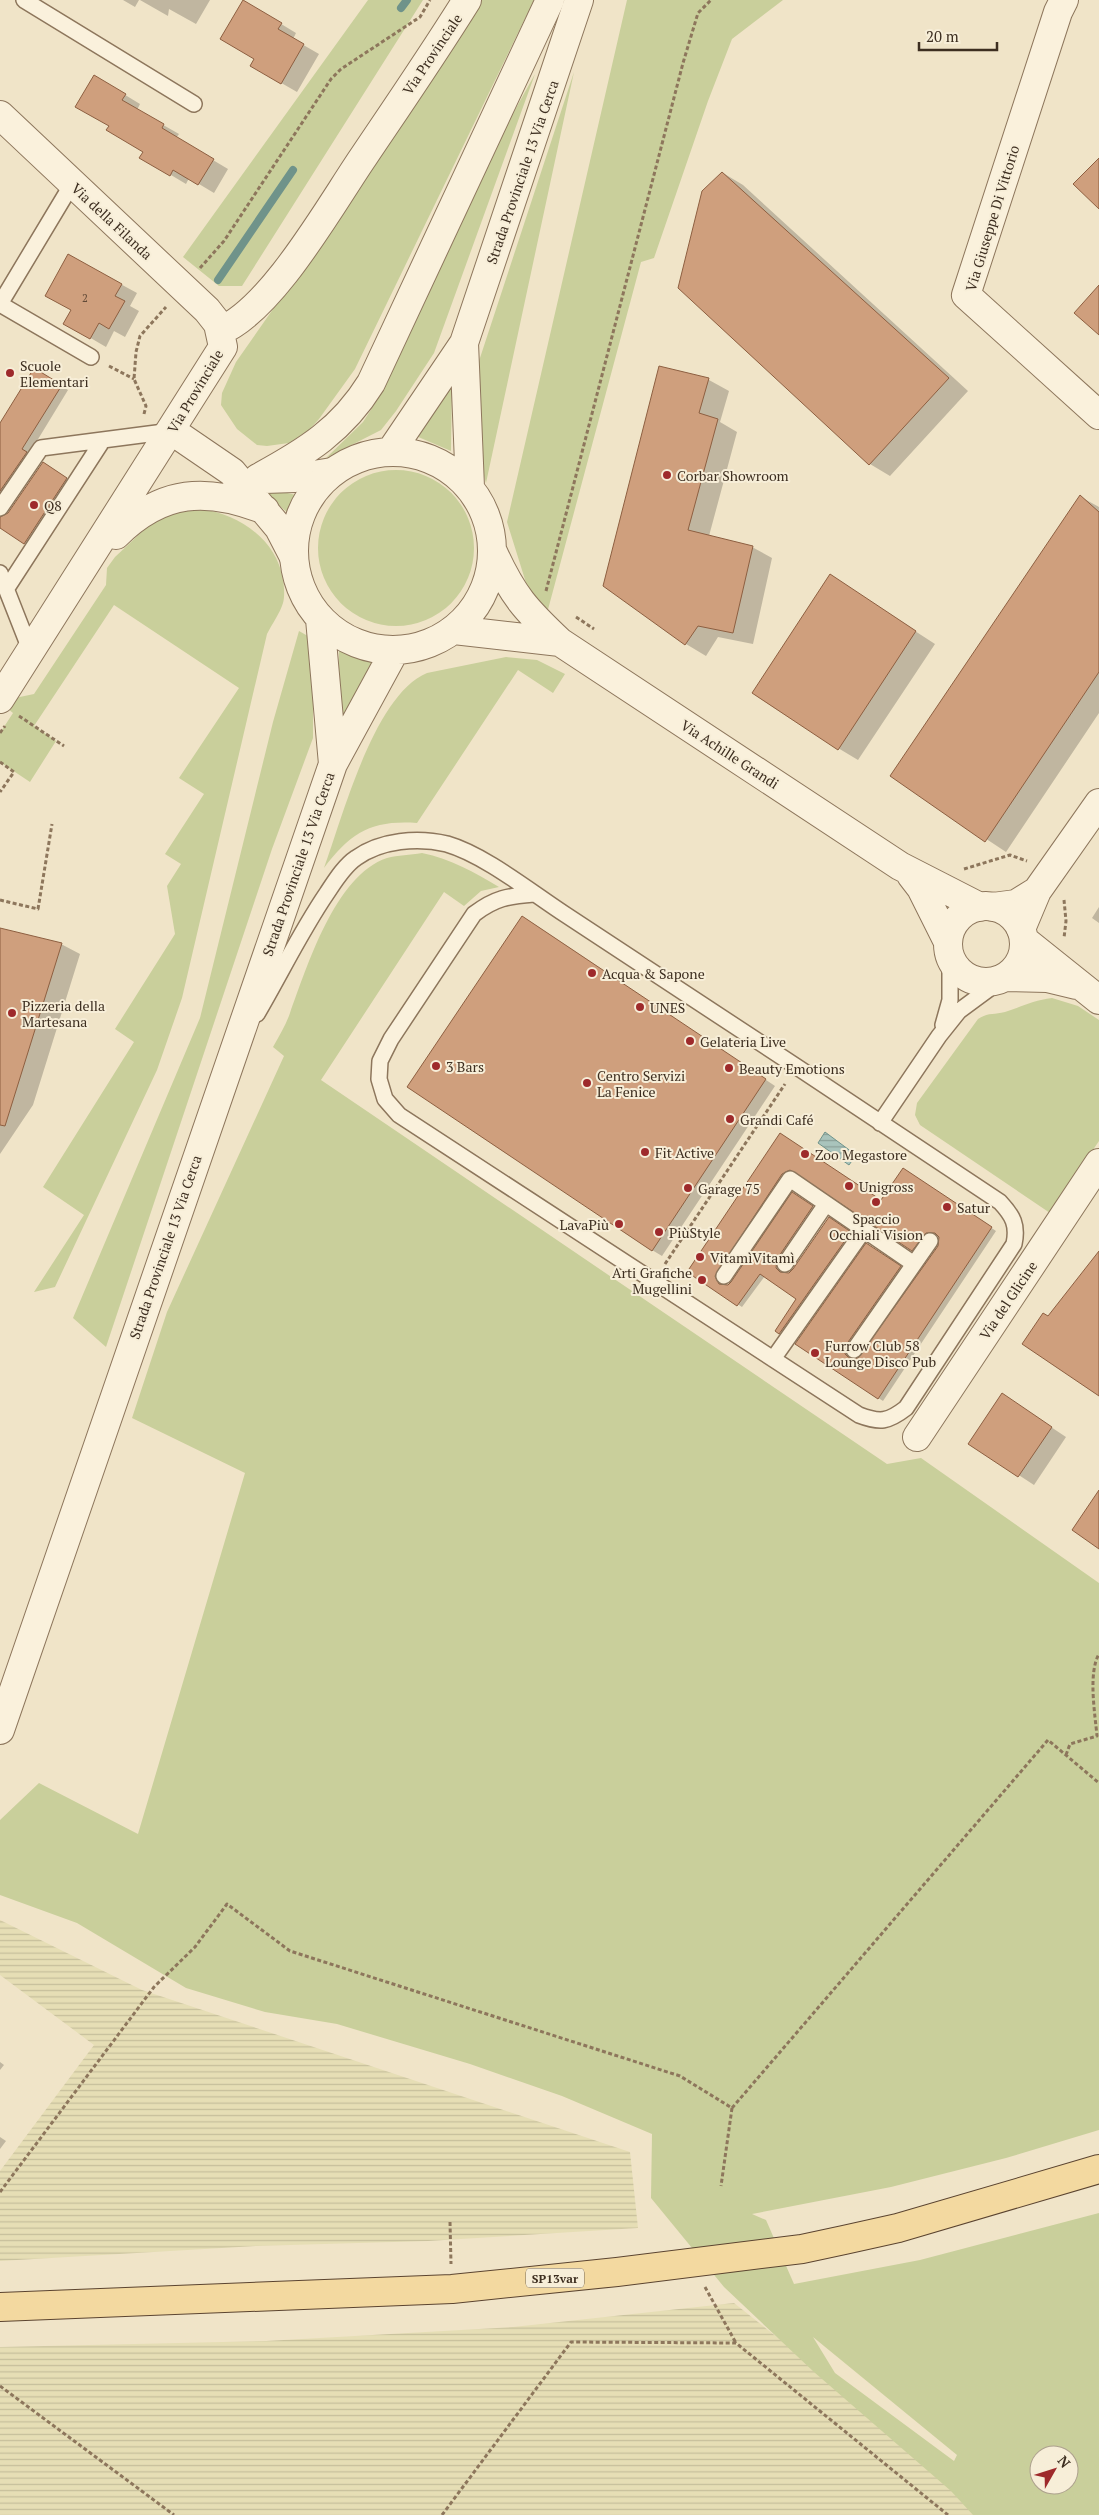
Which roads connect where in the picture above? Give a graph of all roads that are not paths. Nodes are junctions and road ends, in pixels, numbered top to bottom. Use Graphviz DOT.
graph roads {
  1 [pos="24,0"];
  2 [pos="467,0"];
  3 [pos="550,0"];
  4 [pos="579,0"];
  5 [pos="1064,0"];
  6 [pos="194,104"];
  7 [pos="3,120"];
  8 [pos="72,184"];
  9 [pos="0,304"];
  10 [pos="220,330"];
  11 [pos="464,343"];
  12 [pos="91,356"];
  13 [pos="1099,414"];
  14 [pos="172,431"];
  15 [pos="103,440"];
  16 [pos="391,451"];
  17 [pos="232,472"];
  18 [pos="332,472"];
  19 [pos="258,478"];
  20 [pos="470,487"];
  21 [pos="0,508"];
  22 [pos="265,510"];
  23 [pos="493,552"];
  24 [pos="294,557"];
  25 [pos="89,562"];
  26 [pos="0,573"];
  27 [pos="6,588"];
  28 [pos="320,619"];
  29 [pos="454,630"];
  30 [pos="560,642"];
  31 [pos="395,650"];
  32 [pos="31,652"];
  33 [pos="7,706"];
  34 [pos="333,764"];
  35 [pos="1099,803"];
  36 [pos="900,866"];
  37 [pos="1042,884"];
  38 [pos="534,894"];
  39 [pos="986,907"];
  40 [pos="1022,935"];
  41 [pos="949,949"];
  42 [pos="1003,978"];
  43 [pos="1090,993"];
  44 [pos="939,1036"];
  45 [pos="229,1062"];
  46 [pos="880,1122"];
  47 [pos="1099,1163"];
  48 [pos="826,1204"];
  49 [pos="864,1230"];
  50 [pos="930,1241"];
  51 [pos="785,1264"];
  52 [pos="914,1264"];
  53 [pos="724,1276"];
  54 [pos="854,1350"];
  55 [pos="773,1360"];
  56 [pos="917,1437"];
  57 [pos="0,1730"];
  58 [pos="1099,2169"];
  59 [pos="0,2307"];
  1 -- 6 [label="lane"];
  2 -- 10 [label="street, Via Provinciale"];
  3 -- 19 [label="street"];
  4 -- 11 [label="street, Strada Provinciale 13 Via Cerca"];
  5 -- 13 [label="street, Via Giuseppe Di Vittorio"];
  7 -- 8 [label="street, Via della Filanda"];
  8 -- 9 [label="lane"];
  8 -- 10 [label="street, Via della Filanda"];
  9 -- 12 [label="lane"];
  10 -- 14 [label="street, Via Provinciale"];
  11 -- 16 [label="street, Strada Provinciale 13 Via Cerca"];
  11 -- 20 [label="street, Strada Provinciale 13 Via Cerca"];
  14 -- 15 [label="lane"];
  14 -- 17 [label="street"];
  14 -- 25 [label="street, Via Provinciale"];
  15 -- 21 [label="lane"];
  15 -- 27 [label="lane"];
  16 -- 18 [label="street, Strada Provinciale 13 Via Cerca"];
  16 -- 20 [label="street, Strada Provinciale 13 Via Cerca"];
  17 -- 19 [label="street"];
  17 -- 22 [label="street"];
  18 -- 19 [label="street"];
  18 -- 24 [label="street, Strada Provinciale 13 Via Cerca"];
  20 -- 23 [label="street, Strada Provinciale 13 Via Cerca"];
  22 -- 24 [label="street"];
  22 -- 25 [label="street"];
  23 -- 29 [label="street, Strada Provinciale 13 Via Cerca"];
  23 -- 30 [label="street, Via Achille Grandi"];
  24 -- 28 [label="street, Strada Provinciale 13 Via Cerca"];
  25 -- 32 [label="street, Via Provinciale"];
  26 -- 27 [label="lane"];
  27 -- 32 [label="lane"];
  28 -- 31 [label="street, Strada Provinciale 13 Via Cerca"];
  28 -- 34 [label="street, Strada Provinciale 13 Via Cerca"];
  29 -- 30 [label="street, Via Achille Grandi"];
  29 -- 31 [label="street, Strada Provinciale 13 Via Cerca"];
  30 -- 36 [label="street, Via Achille Grandi"];
  31 -- 34 [label="street, Strada Provinciale 13 Via Cerca"];
  32 -- 33 [label="street, Via Provinciale"];
  34 -- 45 [label="street, Strada Provinciale 13 Via Cerca"];
  35 -- 37 [label="street"];
  36 -- 39 [label="street"];
  36 -- 41 [label="street"];
  37 -- 39 [label="street"];
  37 -- 40 [label="street"];
  38 -- 45 [label="lane"];
  38 -- 46 [label="lane"];
  38 -- 55 [label="lane"];
  39 -- 40 [label="street"];
  39 -- 41 [label="street"];
  40 -- 42 [label="street"];
  40 -- 43 [label="street"];
  41 -- 42 [label="street"];
  41 -- 44 [label="lane"];
  42 -- 43 [label="street"];
  42 -- 44 [label="lane"];
  44 -- 46 [label="lane"];
  45 -- 57 [label="street, Strada Provinciale 13 Via Cerca"];
  46 -- 55 [label="lane"];
  47 -- 56 [label="street, Via del Glicine"];
  48 -- 49 [label="lane"];
  48 -- 51 [label="lane"];
  48 -- 53 [label="lane"];
  49 -- 52 [label="lane"];
  49 -- 55 [label="lane"];
  50 -- 52 [label="lane"];
  52 -- 54 [label="lane"];
  58 -- 59 [label="main road, SP13var"];
}
